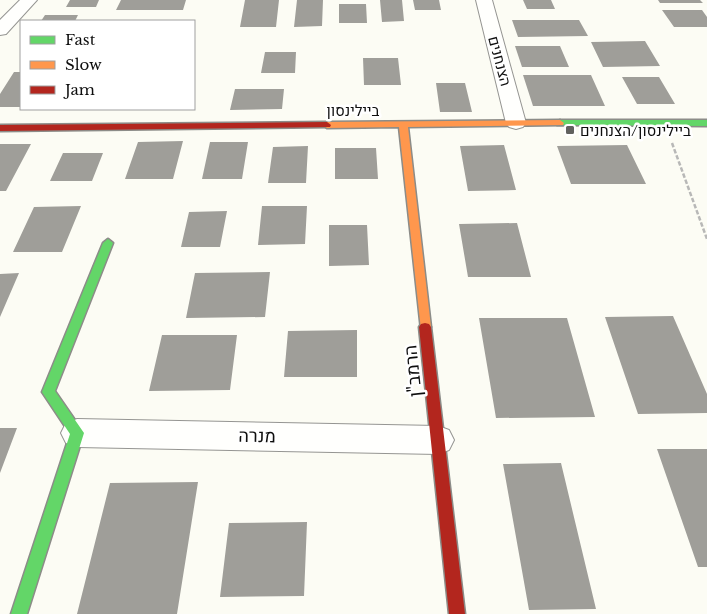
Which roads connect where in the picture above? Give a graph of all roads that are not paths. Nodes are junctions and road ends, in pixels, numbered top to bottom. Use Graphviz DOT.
graph roads {
  1 [pos="29,0"];
  2 [pos="484,0"];
  3 [pos="0,30"];
  4 [pos="516,122"];
  5 [pos="707,123"];
  6 [pos="403,124"];
  7 [pos="0,128"];
  8 [pos="108,243"];
  9 [pos="77,433"];
  10 [pos="438,440"];
  11 [pos="19,614"];
  12 [pos="457,614"];
  1 -- 3 [label="street"];
  2 -- 4 [label="street, הצנחנים"];
  4 -- 5 [label="street, ביילינסון"];
  4 -- 6 [label="street, ביילינסון"];
  6 -- 7 [label="street, ביילינסון"];
  6 -- 10 [label="street, הרמב\"ן"];
  8 -- 9 [label="street"];
  9 -- 10 [label="street, מנרה"];
  9 -- 11 [label="street"];
  10 -- 12 [label="street, הרמב\"ן"];
}
